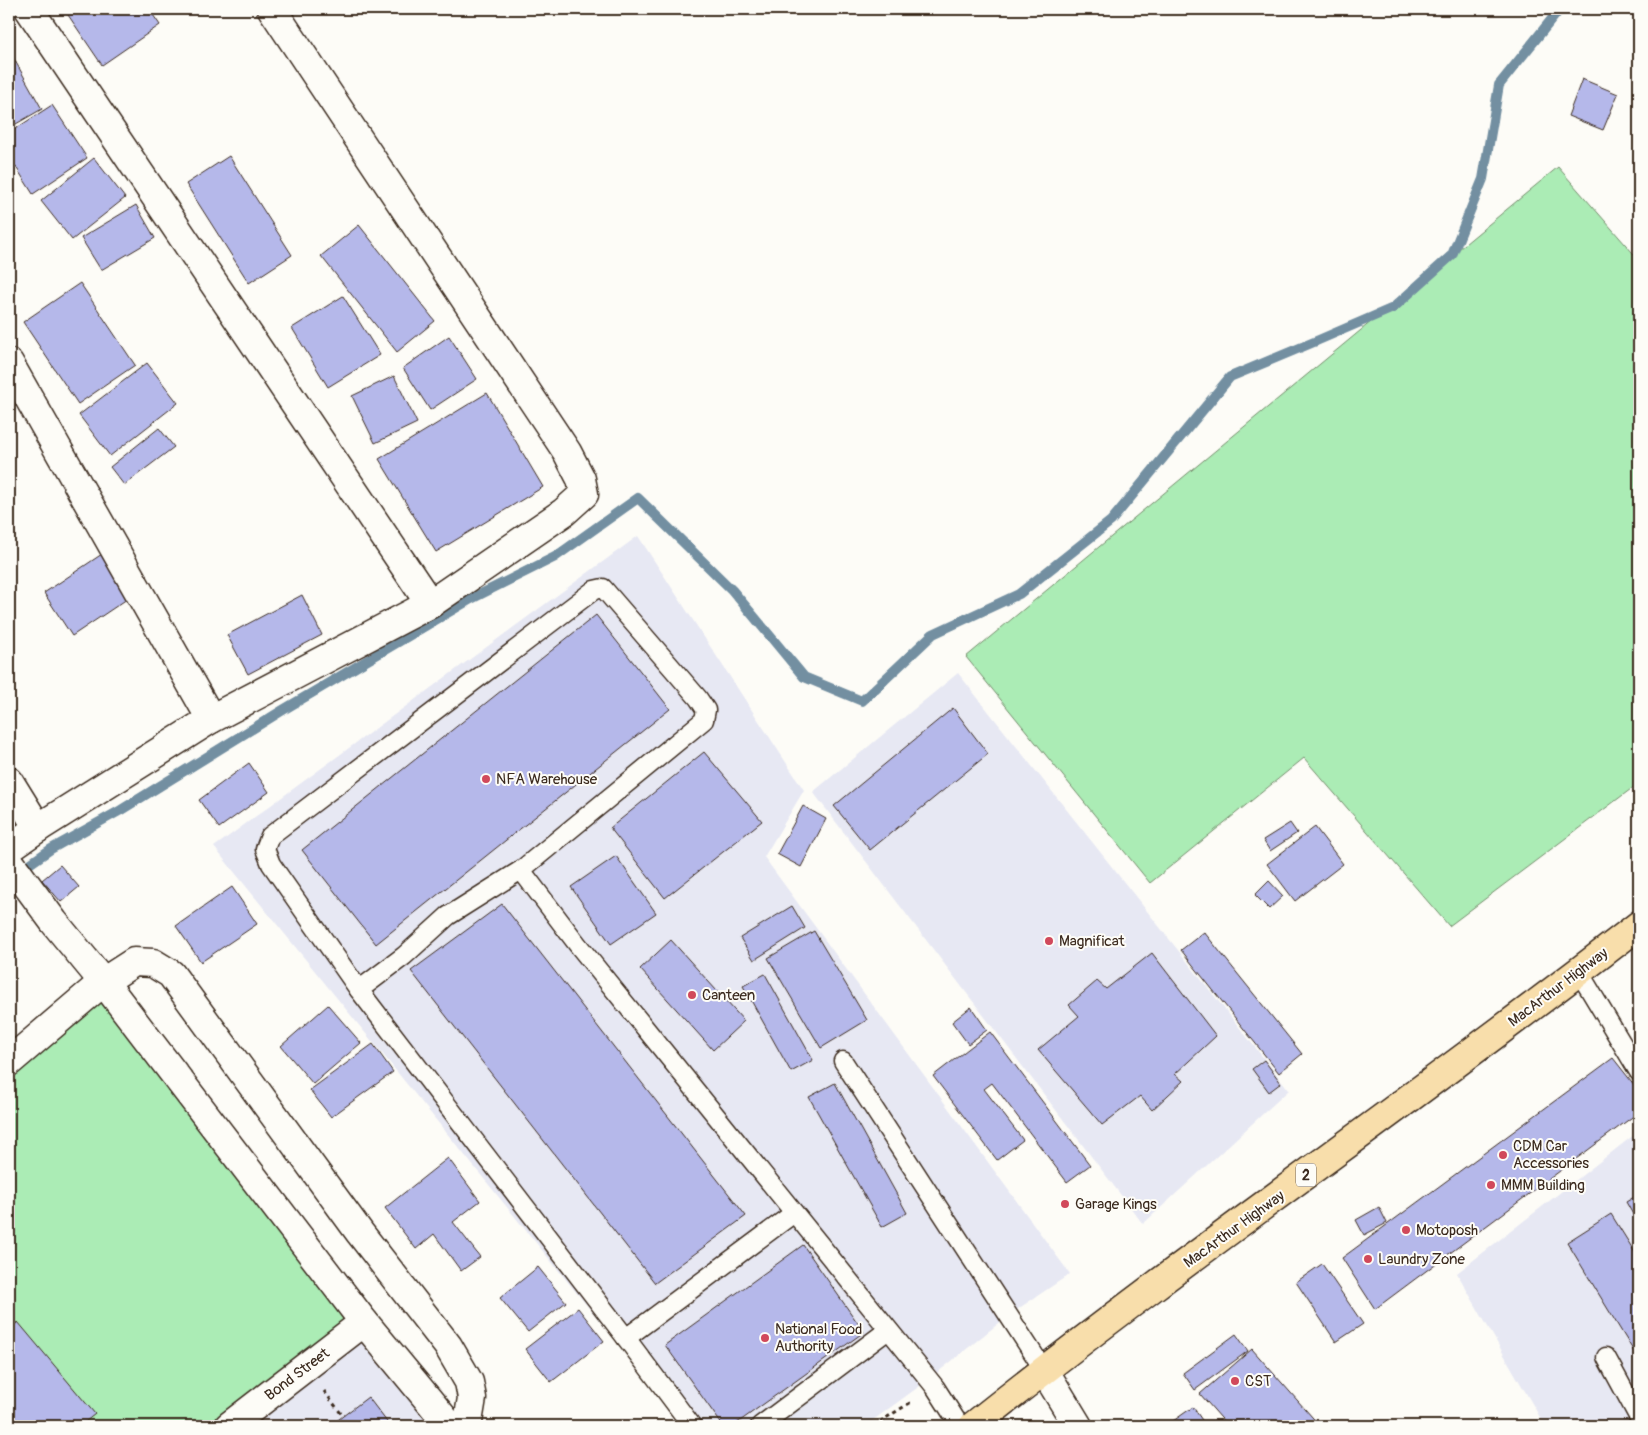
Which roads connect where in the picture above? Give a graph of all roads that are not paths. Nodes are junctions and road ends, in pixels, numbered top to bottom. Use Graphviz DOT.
graph roads {
  1 [pos="29,9"];
  2 [pos="272,9"];
  3 [pos="9,363"];
  4 [pos="430,604"];
  5 [pos="211,719"];
  6 [pos="9,781"];
  7 [pos="38,828"];
  8 [pos="9,848"];
  9 [pos="9,861"];
  10 [pos="521,870"];
  11 [pos="1639,925"];
  12 [pos="1578,972"];
  13 [pos="104,982"];
  14 [pos="360,990"];
  15 [pos="843,1061"];
  16 [pos="9,1062"];
  17 [pos="1639,1072"];
  18 [pos="794,1213"];
  19 [pos="364,1322"];
  20 [pos="888,1330"];
  21 [pos="626,1338"];
  22 [pos="1606,1357"];
  23 [pos="1044,1370"];
  24 [pos="1639,1418"];
  25 [pos="229,1426"];
  26 [pos="450,1426"];
  27 [pos="464,1426"];
  28 [pos="692,1426"];
  29 [pos="760,1426"];
  30 [pos="960,1426"];
  31 [pos="973,1426"];
  32 [pos="1078,1426"];
  1 -- 4 [label="street"];
  2 -- 4 [label="street"];
  3 -- 5 [label="street"];
  4 -- 5 [label="street"];
  5 -- 7 [label="street"];
  6 -- 7 [label="street"];
  7 -- 8 [label="street"];
  9 -- 13 [label="street"];
  10 -- 14 [label="lane"];
  10 -- 14 [label="lane"];
  10 -- 18 [label="lane"];
  11 -- 12 [label="highway, MacArthur Highway / 2"];
  12 -- 17 [label="lane"];
  12 -- 23 [label="highway, MacArthur Highway / 2"];
  13 -- 16 [label="street"];
  13 -- 19 [label="street"];
  13 -- 27 [label="street"];
  14 -- 21 [label="lane"];
  15 -- 23 [label="lane"];
  18 -- 20 [label="lane"];
  18 -- 21 [label="lane"];
  19 -- 25 [label="street, Bond Street"];
  19 -- 26 [label="street"];
  20 -- 29 [label="lane"];
  20 -- 30 [label="lane"];
  21 -- 28 [label="lane"];
  22 -- 24 [label="lane"];
  23 -- 31 [label="highway, MacArthur Highway / 2"];
  23 -- 32 [label="street"];
}
